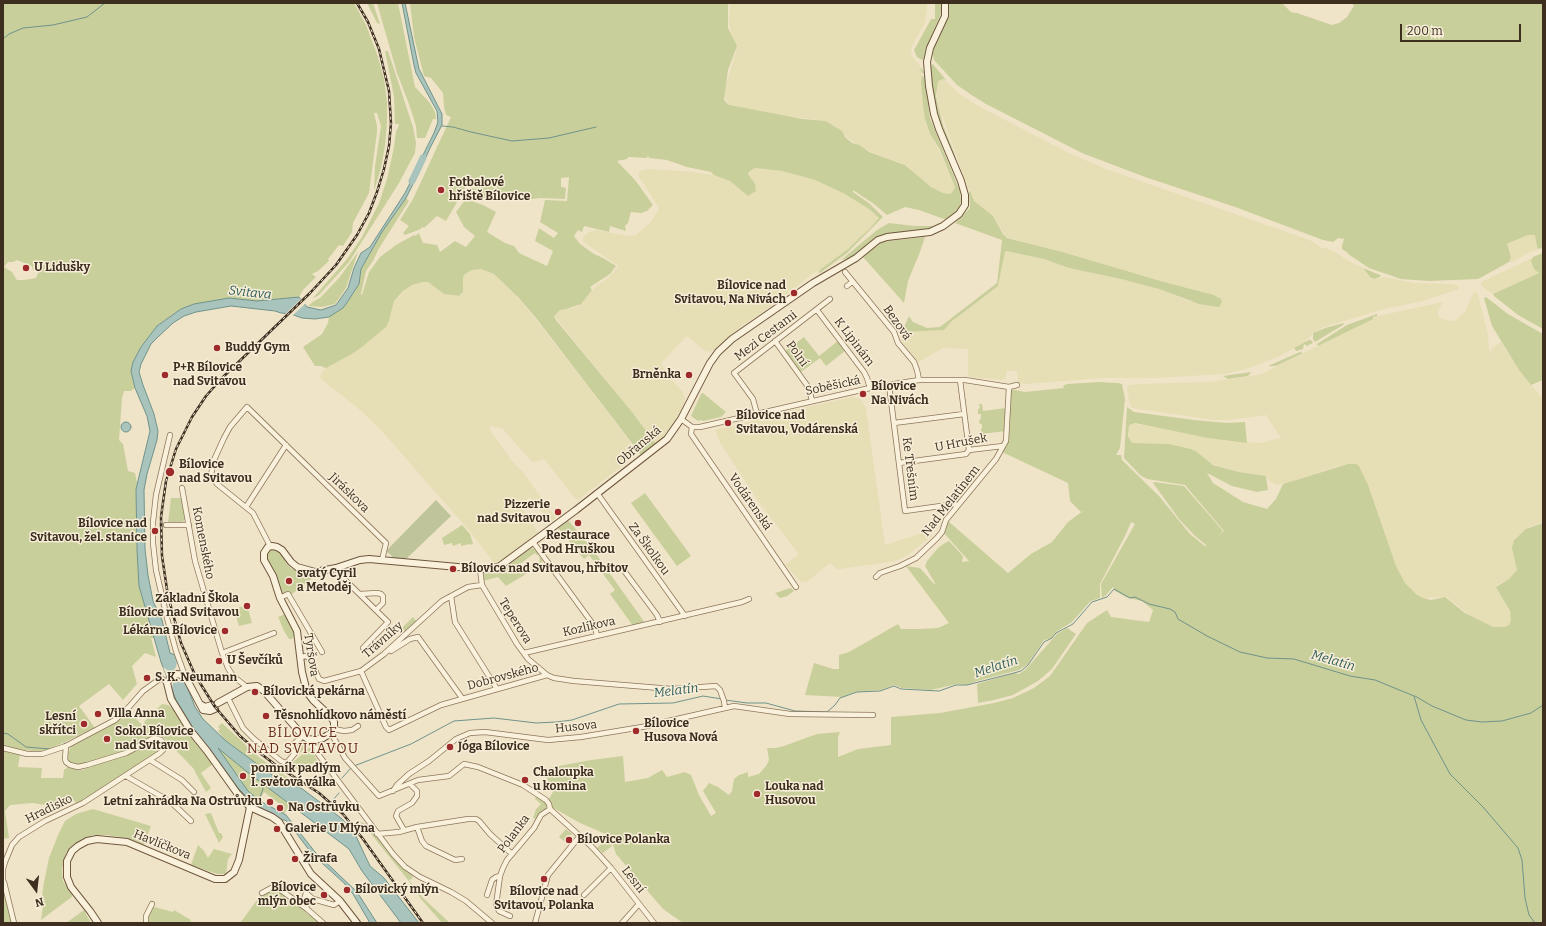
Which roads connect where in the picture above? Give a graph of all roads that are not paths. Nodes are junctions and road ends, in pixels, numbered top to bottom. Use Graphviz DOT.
graph roads {
  1 [pos="945,3"];
  2 [pos="845,272"];
  3 [pos="852,282"];
  4 [pos="847,286"];
  5 [pos="830,299"];
  6 [pos="817,310"];
  7 [pos="775,341"];
  8 [pos="919,380"];
  9 [pos="960,380"];
  10 [pos="889,385"];
  11 [pos="1017,385"];
  12 [pos="1009,387"];
  13 [pos="870,388"];
  14 [pos="812,401"];
  15 [pos="757,414"];
  16 [pos="964,414"];
  17 [pos="681,418"];
  18 [pos="894,423"];
  19 [pos="692,427"];
  20 [pos="170,435"];
  21 [pos="286,445"];
  22 [pos="1003,446"];
  23 [pos="969,450"];
  24 [pos="899,463"];
  25 [pos="182,488"];
  26 [pos="597,493"];
  27 [pos="246,507"];
  28 [pos="952,507"];
  29 [pos="166,525"];
  30 [pos="189,525"];
  31 [pos="533,542"];
  32 [pos="270,546"];
  33 [pos="382,560"];
  34 [pos="336,568"];
  35 [pos="480,569"];
  36 [pos="625,572"];
  37 [pos="876,577"];
  38 [pos="482,585"];
  39 [pos="796,587"];
  40 [pos="360,594"];
  41 [pos="451,596"];
  42 [pos="280,598"];
  43 [pos="749,599"];
  44 [pos="376,610"];
  45 [pos="685,616"];
  46 [pos="660,622"];
  47 [pos="274,634"];
  48 [pos="597,636"];
  49 [pos="363,648"];
  50 [pos="322,652"];
  51 [pos="222,653"];
  52 [pos="524,653"];
  53 [pos="384,654"];
  54 [pos="300,657"];
  55 [pos="361,671"];
  56 [pos="184,675"];
  57 [pos="547,675"];
  58 [pos="168,682"];
  59 [pos="248,687"];
  60 [pos="497,689"];
  61 [pos="462,698"];
  62 [pos="227,699"];
  63 [pos="725,708"];
  64 [pos="873,715"];
  65 [pos="358,726"];
  66 [pos="333,731"];
  67 [pos="303,736"];
  68 [pos="314,740"];
  69 [pos="66,746"];
  70 [pos="3,748"];
  71 [pos="150,760"];
  72 [pos="126,776"];
  73 [pos="410,784"];
  74 [pos="392,791"];
  75 [pos="194,792"];
  76 [pos="250,807"];
  77 [pos="550,809"];
  78 [pos="191,821"];
  79 [pos="417,827"];
  80 [pos="404,830"];
  81 [pos="377,834"];
  82 [pos="579,837"];
  83 [pos="512,854"];
  84 [pos="462,860"];
  85 [pos="611,868"];
  86 [pos="500,876"];
  87 [pos="3,878"];
  88 [pos="3,886"];
  89 [pos="262,893"];
  90 [pos="487,895"];
  91 [pos="584,895"];
  92 [pos="340,901"];
  93 [pos="152,904"];
  94 [pos="640,904"];
  95 [pos="307,909"];
  96 [pos="510,916"];
  97 [pos="14,923"];
  98 [pos="98,923"];
  99 [pos="146,923"];
  100 [pos="323,923"];
  101 [pos="357,923"];
  102 [pos="492,923"];
  103 [pos="535,923"];
  104 [pos="622,923"];
  105 [pos="654,923"];
  1 -- 17 [label="main road, Obřanská"];
  2 -- 3 [label="street, Bezová"];
  3 -- 4 [label="street"];
  3 -- 8 [label="street, Bezová"];
  5 -- 6 [label="street, Mezi Cestami"];
  6 -- 7 [label="street, Mezi Cestami"];
  6 -- 13 [label="street, K Lipinám"];
  7 -- 14 [label="street, Polní"];
  7 -- 15 [label="street, Mezi Cestami"];
  8 -- 9 [label="street, Soběšická"];
  8 -- 10 [label="street, Soběšická"];
  9 -- 12 [label="street, Soběšická"];
  9 -- 16 [label="street"];
  10 -- 13 [label="street, Soběšická"];
  10 -- 18 [label="street, Ke Třešním"];
  11 -- 12 [label="street, Soběšická"];
  12 -- 22 [label="street, Nad Melatínem"];
  13 -- 14 [label="street, Soběšická"];
  14 -- 15 [label="street, Soběšická"];
  15 -- 19 [label="street, Soběšická"];
  16 -- 18 [label="street"];
  16 -- 23 [label="street"];
  17 -- 19 [label="street"];
  17 -- 26 [label="main road, Obřanská"];
  18 -- 24 [label="street, Ke Třešním"];
  19 -- 39 [label="street, Vodárenská"];
  20 -- 56 [label="street"];
  21 -- 27 [label="street"];
  21 -- 27 [label="street, Jiráskova"];
  21 -- 33 [label="street, Jiráskova"];
  22 -- 23 [label="street, U Hrušek"];
  22 -- 37 [label="street, Nad Melatínem"];
  23 -- 24 [label="street, U Hrušek"];
  24 -- 28 [label="street, Ke Třešním"];
  25 -- 30 [label="street, Komenského"];
  26 -- 31 [label="main road, Obřanská"];
  26 -- 45 [label="street, Za Školkou"];
  27 -- 32 [label="street, Jiráskova"];
  29 -- 30 [label="street"];
  30 -- 51 [label="street, Komenského"];
  31 -- 35 [label="main road, Obřanská"];
  31 -- 48 [label="street"];
  32 -- 34 [label="main road, Obřanská"];
  32 -- 42 [label="main road, Tyršova"];
  33 -- 34 [label="main road, Obřanská"];
  33 -- 35 [label="main road, Obřanská"];
  34 -- 40 [label="street"];
  35 -- 38 [label="street, Teperova"];
  36 -- 46 [label="street"];
  38 -- 41 [label="street, Trávníky"];
  38 -- 52 [label="street, Teperova"];
  40 -- 44 [label="street"];
  40 -- 44 [label="street"];
  41 -- 53 [label="street, Trávníky"];
  41 -- 60 [label="street"];
  42 -- 50 [label="street, Tyršova"];
  42 -- 54 [label="main road, Tyršova"];
  43 -- 45 [label="street, Kozlíkova"];
  44 -- 49 [label="street"];
  45 -- 46 [label="street, Kozlíkova"];
  46 -- 48 [label="street, Kozlíkova"];
  47 -- 51 [label="street"];
  48 -- 52 [label="street, Kozlíkova"];
  51 -- 59 [label="street, Komenského"];
  52 -- 57 [label="street, Teperova"];
  53 -- 55 [label="street, Trávníky"];
  53 -- 61 [label="street"];
  54 -- 55 [label="street, Trávníky"];
  54 -- 66 [label="main road, Tyršova"];
  55 -- 61 [label="street, Dobrovského"];
  56 -- 58 [label="main road"];
  56 -- 62 [label="main road"];
  57 -- 60 [label="street, Dobrovského"];
  57 -- 63 [label="street, Dobrovského"];
  58 -- 69 [label="street"];
  58 -- 76 [label="main road"];
  59 -- 62 [label="main road"];
  59 -- 67 [label="main road"];
  60 -- 61 [label="street, Dobrovského"];
  62 -- 67 [label="street"];
  63 -- 64 [label="street, Husova"];
  63 -- 74 [label="street, Husova"];
  65 -- 66 [label="street"];
  66 -- 68 [label="main road"];
  66 -- 74 [label="street"];
  67 -- 68 [label="main road"];
  68 -- 81 [label="street"];
  69 -- 70 [label="street"];
  69 -- 71 [label="street, Hradisko"];
  71 -- 72 [label="street, Hradisko"];
  71 -- 75 [label="street"];
  72 -- 78 [label="street"];
  72 -- 87 [label="street, Hradisko"];
  73 -- 74 [label="street, Lesní"];
  73 -- 77 [label="street, Lesní"];
  73 -- 80 [label="street"];
  76 -- 92 [label="main road"];
  76 -- 98 [label="main road, Havlíčkova"];
  77 -- 82 [label="street, Lesní"];
  77 -- 83 [label="street, Polanka"];
  79 -- 80 [label="street"];
  79 -- 83 [label="street"];
  79 -- 84 [label="street"];
  80 -- 81 [label="street"];
  81 -- 102 [label="street"];
  82 -- 85 [label="street, Lesní"];
  82 -- 103 [label="street"];
  83 -- 86 [label="street, Polanka"];
  85 -- 91 [label="street, Lesní"];
  85 -- 94 [label="street, Lesní"];
  86 -- 90 [label="street, Polanka"];
  86 -- 96 [label="street, Polanka"];
  87 -- 88 [label="street, Hradisko"];
  87 -- 97 [label="street, Hradisko"];
  89 -- 95 [label="street"];
  92 -- 95 [label="street"];
  92 -- 101 [label="main road"];
  93 -- 99 [label="street"];
  94 -- 104 [label="street, Lesní"];
  94 -- 105 [label="street, Lesní"];
  95 -- 100 [label="street"];
}
